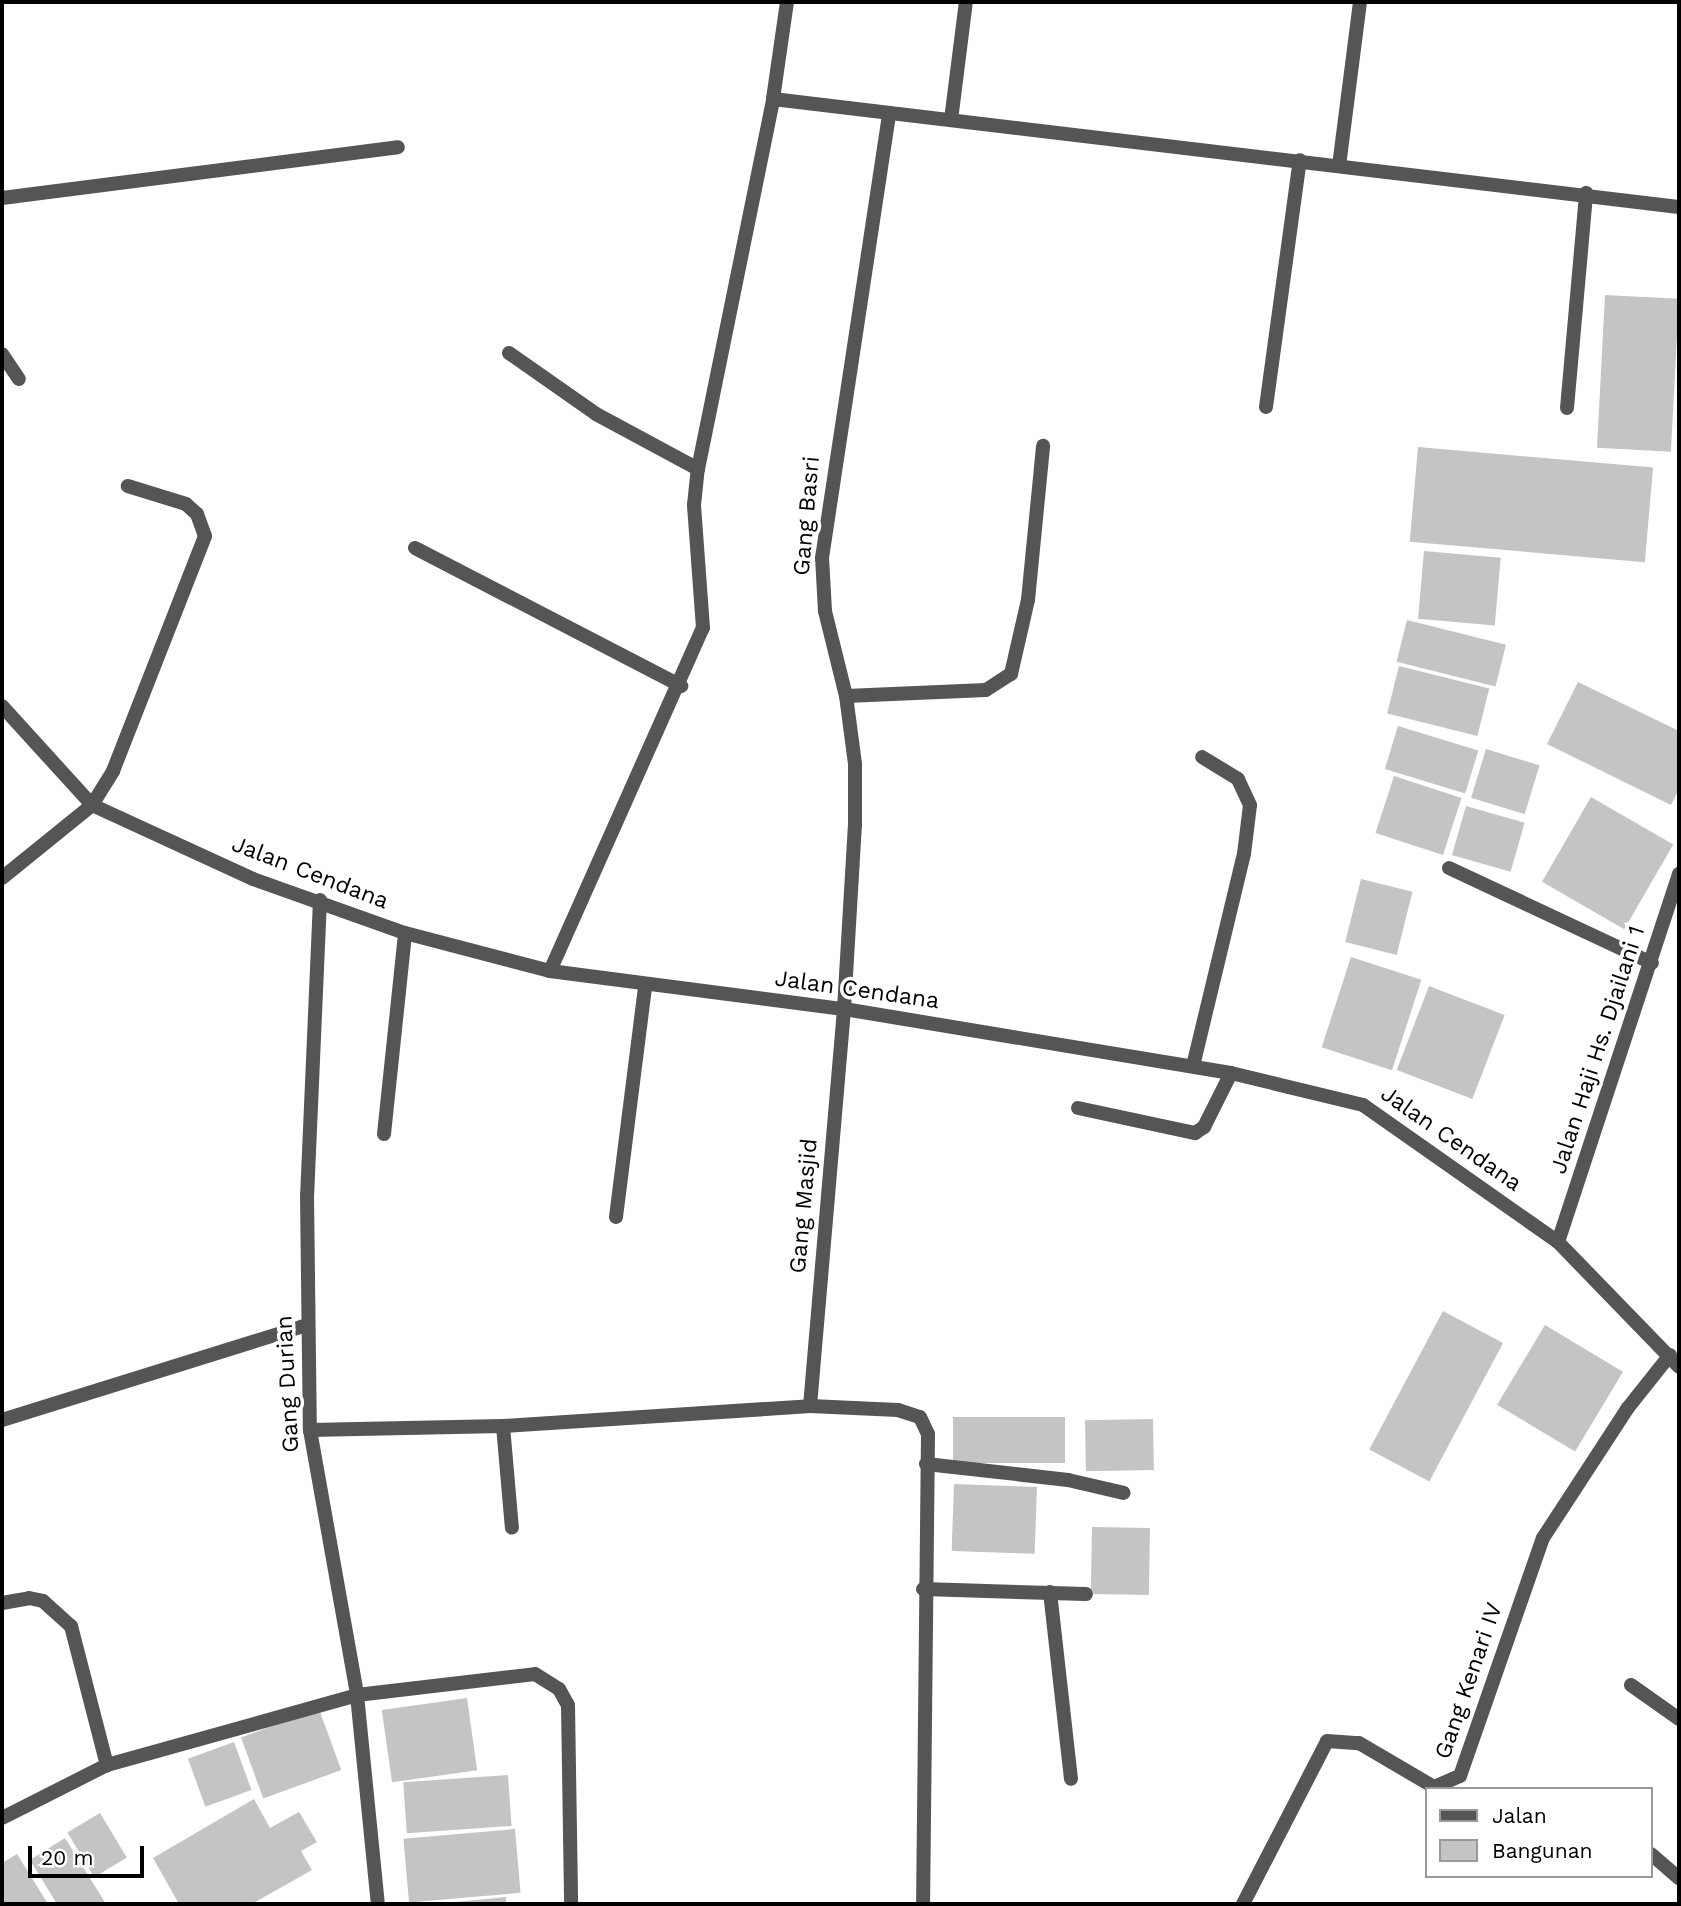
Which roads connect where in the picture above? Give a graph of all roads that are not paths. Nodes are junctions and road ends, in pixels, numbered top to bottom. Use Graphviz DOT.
graph roads {
  1 [pos="787,2"];
  2 [pos="965,2"];
  3 [pos="1360,2"];
  4 [pos="773,99"];
  5 [pos="888,113"];
  6 [pos="951,120"];
  7 [pos="398,147"];
  8 [pos="1300,160"];
  9 [pos="1339,166"];
  10 [pos="1586,193"];
  11 [pos="2,198"];
  12 [pos="1679,206"];
  13 [pos="2,354"];
  14 [pos="509,354"];
  15 [pos="19,379"];
  16 [pos="1266,407"];
  17 [pos="1567,408"];
  18 [pos="1044,446"];
  19 [pos="698,469"];
  20 [pos="128,486"];
  21 [pos="415,548"];
  22 [pos="681,686"];
  23 [pos="846,696"];
  24 [pos="2,706"];
  25 [pos="1202,757"];
  26 [pos="92,806"];
  27 [pos="1450,868"];
  28 [pos="2,878"];
  29 [pos="1679,881"];
  30 [pos="320,900"];
  31 [pos="405,933"];
  32 [pos="1652,962"];
  33 [pos="550,971"];
  34 [pos="645,986"];
  35 [pos="844,1009"];
  36 [pos="1193,1066"];
  37 [pos="1231,1073"];
  38 [pos="1079,1108"];
  39 [pos="384,1134"];
  40 [pos="616,1217"];
  41 [pos="1558,1242"];
  42 [pos="307,1325"];
  43 [pos="1675,1361"];
  44 [pos="810,1406"];
  45 [pos="2,1420"];
  46 [pos="503,1426"];
  47 [pos="310,1430"];
  48 [pos="926,1464"];
  49 [pos="1124,1493"];
  50 [pos="512,1528"];
  51 [pos="923,1589"];
  52 [pos="1050,1592"];
  53 [pos="1086,1594"];
  54 [pos="2,1603"];
  55 [pos="1631,1685"];
  56 [pos="357,1695"];
  57 [pos="1679,1719"];
  58 [pos="107,1765"];
  59 [pos="1071,1779"];
  60 [pos="2,1818"];
  61 [pos="1653,1856"];
  62 [pos="1679,1878"];
  63 [pos="378,1904"];
  64 [pos="571,1904"];
  65 [pos="923,1904"];
  66 [pos="1243,1904"];
  1 -- 4 [label="street"];
  2 -- 6 [label="street"];
  3 -- 9 [label="street"];
  4 -- 5 [label="street"];
  4 -- 19 [label="street"];
  5 -- 6 [label="street"];
  5 -- 23 [label="street, Gang Basri"];
  6 -- 8 [label="street"];
  7 -- 11 [label="street"];
  8 -- 9 [label="street"];
  8 -- 16 [label="street"];
  9 -- 10 [label="street"];
  10 -- 12 [label="street"];
  10 -- 17 [label="street"];
  13 -- 15 [label="street"];
  14 -- 19 [label="street"];
  18 -- 23 [label="street"];
  19 -- 22 [label="street"];
  20 -- 26 [label="street"];
  21 -- 22 [label="street"];
  22 -- 33 [label="street"];
  23 -- 35 [label="street, Gang Basri"];
  24 -- 26 [label="street, Jalan Cendana"];
  25 -- 36 [label="street"];
  26 -- 28 [label="street"];
  26 -- 30 [label="street, Jalan Cendana"];
  27 -- 32 [label="street"];
  29 -- 32 [label="street, Jalan Haji Hs. Djailani 1"];
  30 -- 31 [label="street, Jalan Cendana"];
  30 -- 42 [label="street, Gang Durian"];
  31 -- 33 [label="street, Jalan Cendana"];
  31 -- 39 [label="street"];
  32 -- 41 [label="street, Jalan Haji Hs. Djailani 1"];
  33 -- 34 [label="street, Jalan Cendana"];
  34 -- 35 [label="street, Jalan Cendana"];
  34 -- 40 [label="street"];
  35 -- 36 [label="street, Jalan Cendana"];
  35 -- 44 [label="street, Gang Masjid"];
  36 -- 37 [label="street, Jalan Cendana"];
  37 -- 38 [label="street"];
  37 -- 41 [label="street, Jalan Cendana"];
  41 -- 43 [label="street, Jalan Cendana"];
  42 -- 45 [label="street"];
  42 -- 47 [label="street, Gang Durian"];
  43 -- 66 [label="street, Gang Kenari IV"];
  44 -- 46 [label="street"];
  44 -- 48 [label="street"];
  46 -- 47 [label="street"];
  46 -- 50 [label="street"];
  47 -- 56 [label="street, Gang Durian"];
  48 -- 49 [label="street"];
  48 -- 51 [label="street"];
  51 -- 52 [label="street"];
  51 -- 65 [label="street"];
  52 -- 53 [label="street"];
  52 -- 59 [label="street"];
  54 -- 58 [label="street"];
  55 -- 57 [label="street"];
  56 -- 58 [label="street"];
  56 -- 63 [label="street, Gang Durian"];
  56 -- 64 [label="street"];
  58 -- 60 [label="street"];
  61 -- 62 [label="street"];
}
